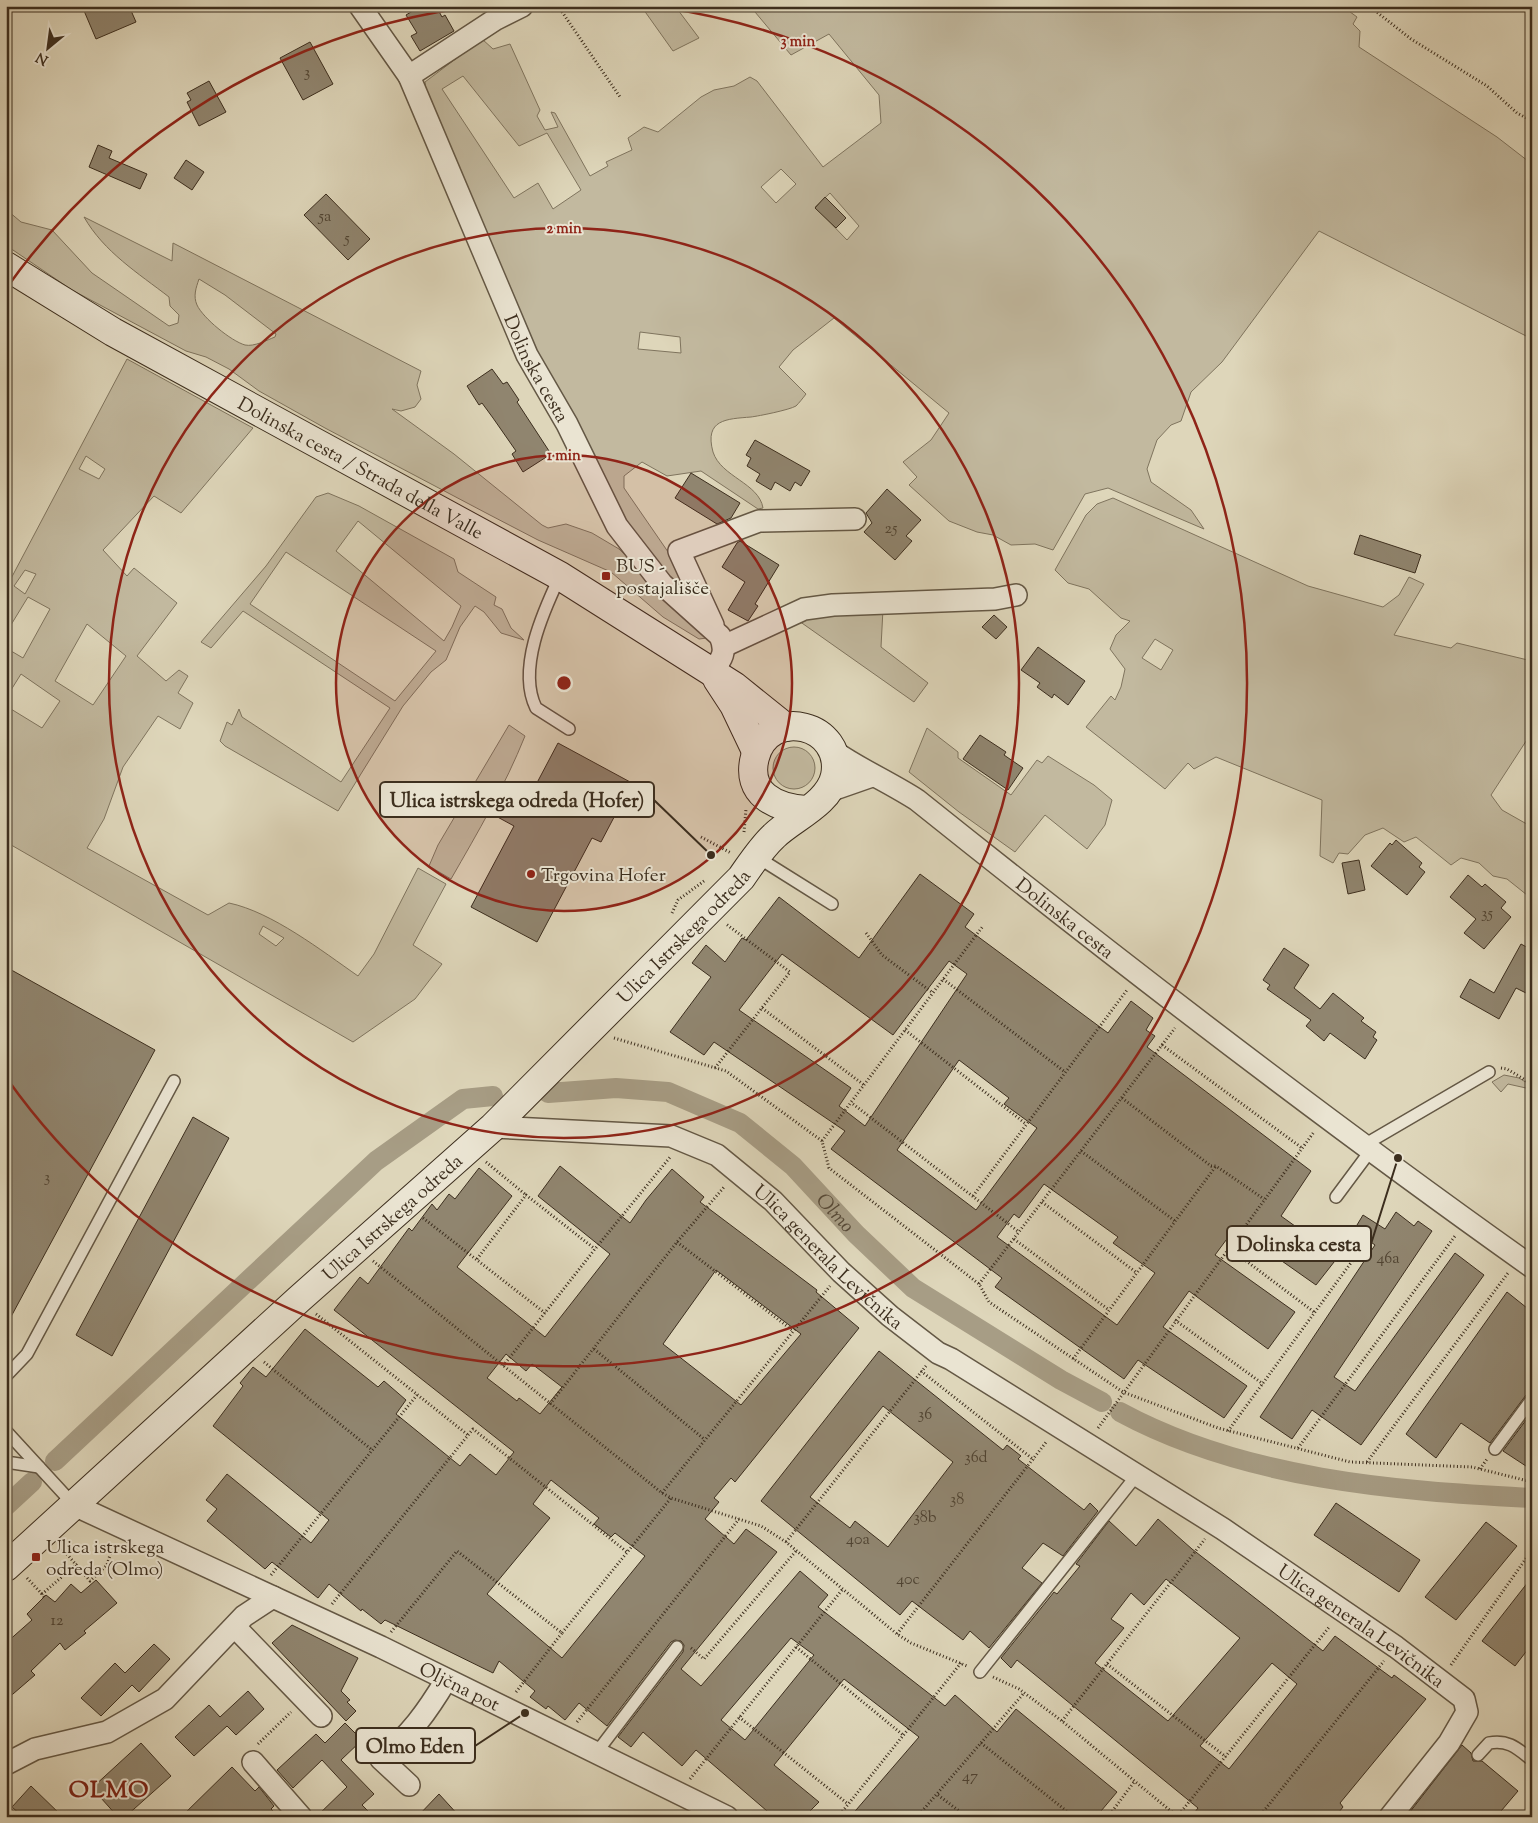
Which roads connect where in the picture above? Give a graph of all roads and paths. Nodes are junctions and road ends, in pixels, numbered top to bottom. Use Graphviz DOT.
graph roads {
  1 [pos="360,6"];
  2 [pos="522,6"];
  3 [pos="558,6"];
  4 [pos="1371,7"];
  5 [pos="409,76"];
  6 [pos="620,97"];
  7 [pos="1532,121"];
  8 [pos="6,266"];
  9 [pos="856,519"];
  10 [pos="560,576"];
  11 [pos="1016,595"];
  12 [pos="720,638"];
  13 [pos="712,672"];
  14 [pos="785,727"];
  15 [pos="569,728"];
  16 [pos="832,750"];
  17 [pos="756,751"];
  18 [pos="872,776"];
  19 [pos="829,791"];
  20 [pos="756,801"];
  21 [pos="806,810"];
  22 [pos="747,825"];
  23 [pos="701,837"];
  24 [pos="757,857"];
  25 [pos="832,904"];
  26 [pos="708,910"];
  27 [pos="983,926"];
  28 [pos="866,933"];
  29 [pos="943,979"];
  30 [pos="1128,987"];
  31 [pos="933,993"];
  32 [pos="762,1008"];
  33 [pos="1178,1024"];
  34 [pos="589,1030"];
  35 [pos="905,1030"];
  36 [pos="1162,1045"];
  37 [pos="715,1068"];
  38 [pos="1065,1072"];
  39 [pos="1489,1072"];
  40 [pos="174,1081"];
  41 [pos="1532,1084"];
  42 [pos="864,1085"];
  43 [pos="1122,1098"];
  44 [pos="853,1104"];
  45 [pos="1026,1124"];
  46 [pos="493,1127"];
  47 [pos="1316,1130"];
  48 [pos="684,1141"];
  49 [pos="822,1141"];
  50 [pos="469,1148"];
  51 [pos="1302,1148"];
  52 [pos="1368,1148"];
  53 [pos="1081,1151"];
  54 [pos="1216,1166"];
  55 [pos="737,1171"];
  56 [pos="526,1195"];
  57 [pos="973,1196"];
  58 [pos="1336,1197"];
  59 [pos="1264,1199"];
  60 [pos="1042,1202"];
  61 [pos="406,1204"];
  62 [pos="1175,1221"];
  63 [pos="1019,1232"];
  64 [pos="1457,1233"];
  65 [pos="1014,1239"];
  66 [pos="677,1242"];
  67 [pos="595,1248"];
  68 [pos="1229,1248"];
  69 [pos="357,1249"];
  70 [pos="1361,1249"];
  71 [pos="476,1259"];
  72 [pos="1532,1267"];
  73 [pos="1510,1271"];
  74 [pos="841,1272"];
  75 [pos="1137,1273"];
  76 [pos="979,1284"];
  77 [pos="298,1300"];
  78 [pos="1109,1310"];
  79 [pos="1314,1312"];
  80 [pos="545,1313"];
  81 [pos="1175,1320"];
  82 [pos="792,1330"];
  83 [pos="247,1348"];
  84 [pos="594,1349"];
  85 [pos="938,1353"];
  86 [pos="1073,1359"];
  87 [pos="503,1366"];
  88 [pos="921,1371"];
  89 [pos="6,1376"];
  90 [pos="1263,1384"];
  91 [pos="1123,1392"];
  92 [pos="417,1395"];
  93 [pos="1532,1399"];
  94 [pos="550,1404"];
  95 [pos="1058,1426"];
  96 [pos="1228,1431"];
  97 [pos="6,1432"];
  98 [pos="468,1435"];
  99 [pos="704,1439"];
  100 [pos="1086,1445"];
  101 [pos="1298,1448"];
  102 [pos="1495,1449"];
  103 [pos="372,1450"];
  104 [pos="1034,1460"];
  105 [pos="6,1462"];
  106 [pos="1367,1463"];
  107 [pos="39,1466"];
  108 [pos="1136,1476"];
  109 [pos="1532,1482"];
  110 [pos="662,1493"];
  111 [pos="671,1498"];
  112 [pos="74,1505"];
  113 [pos="739,1519"];
  114 [pos="1216,1525"];
  115 [pos="123,1527"];
  116 [pos="46,1531"];
  117 [pos="786,1542"];
  118 [pos="1532,1550"];
  119 [pos="796,1551"];
  120 [pos="627,1552"];
  121 [pos="76,1564"];
  122 [pos="6,1568"];
  123 [pos="842,1590"];
  124 [pos="266,1594"];
  125 [pos="44,1597"];
  126 [pos="1342,1610"];
  127 [pos="320,1620"];
  128 [pos="235,1626"];
  129 [pos="562,1633"];
  130 [pos="897,1634"];
  131 [pos="1396,1646"];
  132 [pos="381,1647"];
  133 [pos="677,1647"];
  134 [pos="796,1647"];
  135 [pos="961,1663"];
  136 [pos="1107,1664"];
  137 [pos="980,1672"];
  138 [pos="446,1680"];
  139 [pos="1441,1680"];
  140 [pos="1024,1693"];
  141 [pos="304,1699"];
  142 [pos="504,1707"];
  143 [pos="321,1716"];
  144 [pos="740,1717"];
  145 [pos="1062,1721"];
  146 [pos="903,1735"];
  147 [pos="565,1737"];
  148 [pos="981,1743"];
  149 [pos="597,1752"];
  150 [pos="1478,1755"];
  151 [pos="1226,1756"];
  152 [pos="1532,1760"];
  153 [pos="253,1762"];
  154 [pos="6,1764"];
  155 [pos="1134,1782"];
  156 [pos="409,1785"];
  157 [pos="679,1793"];
  158 [pos="938,1795"];
  159 [pos="848,1804"];
  160 [pos="301,1817"];
  161 [pos="727,1817"];
  162 [pos="838,1817"];
  163 [pos="917,1817"];
  164 [pos="967,1817"];
  165 [pos="1074,1817"];
  166 [pos="1108,1817"];
  167 [pos="1178,1817"];
  168 [pos="1259,1817"];
  169 [pos="1390,1817"];
  1 -- 5 [label="street, Dolinska cesta"];
  2 -- 5 [label="street"];
  3 -- 6 [label="path"];
  4 -- 7 [label="path"];
  5 -- 12 [label="street, Dolinska cesta"];
  8 -- 10 [label="street, Dolinska cesta / Strada della Valle"];
  9 -- 12 [label="street"];
  10 -- 13 [label="street, Dolinska cesta / Strada della Valle"];
  10 -- 15 [label="lane"];
  11 -- 12 [label="street"];
  12 -- 13 [label="street"];
  13 -- 14 [label="street, Dolinska cesta / Strada della Valle"];
  13 -- 17 [label="street, Dolinska cesta / Strada della Valle"];
  14 -- 16 [label="street"];
  14 -- 17 [label="street"];
  16 -- 18 [label="street"];
  16 -- 19 [label="street"];
  17 -- 20 [label="street"];
  18 -- 19 [label="street"];
  18 -- 52 [label="street, Dolinska cesta"];
  19 -- 21 [label="street"];
  20 -- 21 [label="street"];
  20 -- 22 [label="path"];
  20 -- 24 [label="street"];
  21 -- 24 [label="street, Ulica Istrskega odreda"];
  23 -- 24 [label="path"];
  24 -- 25 [label="lane"];
  24 -- 26 [label="street, Ulica Istrskega odreda"];
  26 -- 32 [label="path"];
  26 -- 34 [label="street, Ulica Istrskega odreda"];
  27 -- 29 [label="path"];
  28 -- 31 [label="path"];
  29 -- 31 [label="path"];
  29 -- 38 [label="path"];
  30 -- 38 [label="path"];
  31 -- 35 [label="path"];
  32 -- 37 [label="path"];
  32 -- 42 [label="path"];
  33 -- 36 [label="path"];
  34 -- 37 [label="path"];
  34 -- 46 [label="street, Ulica Istrskega odreda"];
  35 -- 42 [label="path"];
  35 -- 45 [label="path"];
  36 -- 43 [label="path"];
  36 -- 51 [label="path"];
  37 -- 49 [label="path"];
  38 -- 45 [label="path"];
  39 -- 41 [label="path"];
  39 -- 52 [label="lane"];
  40 -- 89 [label="lane"];
  42 -- 49 [label="path"];
  43 -- 53 [label="path"];
  43 -- 54 [label="path"];
  44 -- 57 [label="path"];
  45 -- 57 [label="path"];
  46 -- 48 [label="street, Ulica generala Levičnika"];
  46 -- 50 [label="street, Ulica Istrskega odreda"];
  47 -- 51 [label="path"];
  48 -- 55 [label="street, Ulica generala Levičnika"];
  48 -- 67 [label="path"];
  49 -- 76 [label="path"];
  50 -- 56 [label="path"];
  50 -- 61 [label="street, Ulica Istrskega odreda"];
  51 -- 59 [label="path"];
  52 -- 58 [label="lane"];
  52 -- 72 [label="street, Dolinska cesta"];
  53 -- 60 [label="path"];
  53 -- 62 [label="path"];
  54 -- 59 [label="path"];
  54 -- 62 [label="path"];
  55 -- 66 [label="path"];
  55 -- 74 [label="street, Ulica generala Levičnika"];
  56 -- 67 [label="path"];
  56 -- 71 [label="path"];
  57 -- 63 [label="path"];
  59 -- 68 [label="path"];
  60 -- 63 [label="path"];
  60 -- 75 [label="path"];
  61 -- 69 [label="street, Ulica Istrskega odreda"];
  61 -- 71 [label="path"];
  62 -- 75 [label="path"];
  63 -- 65 [label="path"];
  64 -- 101 [label="path"];
  65 -- 76 [label="path"];
  65 -- 78 [label="path"];
  66 -- 82 [label="path"];
  66 -- 84 [label="path"];
  67 -- 80 [label="path"];
  68 -- 79 [label="path"];
  68 -- 81 [label="path"];
  69 -- 77 [label="street, Ulica Istrskega odreda"];
  69 -- 87 [label="path"];
  70 -- 79 [label="path"];
  71 -- 80 [label="path"];
  73 -- 106 [label="path"];
  74 -- 82 [label="path"];
  74 -- 85 [label="street, Ulica generala Levičnika"];
  75 -- 78 [label="path"];
  76 -- 86 [label="path"];
  77 -- 83 [label="street, Ulica Istrskega odreda"];
  77 -- 92 [label="path"];
  78 -- 86 [label="path"];
  79 -- 90 [label="path"];
  80 -- 87 [label="path"];
  81 -- 90 [label="path"];
  81 -- 91 [label="path"];
  82 -- 99 [label="path"];
  83 -- 103 [label="path"];
  83 -- 112 [label="street, Ulica Istrskega odreda"];
  84 -- 94 [label="path"];
  84 -- 99 [label="path"];
  85 -- 88 [label="path"];
  85 -- 95 [label="street, Ulica generala Levičnika"];
  86 -- 91 [label="path"];
  87 -- 94 [label="path"];
  88 -- 104 [label="path"];
  88 -- 117 [label="path"];
  90 -- 96 [label="path"];
  91 -- 96 [label="path"];
  91 -- 100 [label="path"];
  92 -- 98 [label="path"];
  92 -- 103 [label="path"];
  93 -- 102 [label="lane"];
  94 -- 110 [label="path"];
  95 -- 100 [label="street, Ulica generala Levičnika"];
  95 -- 104 [label="path"];
  96 -- 101 [label="path"];
  97 -- 107 [label="lane"];
  98 -- 120 [label="path"];
  98 -- 127 [label="path"];
  99 -- 110 [label="path"];
  100 -- 108 [label="street, Ulica generala Levičnika"];
  101 -- 106 [label="path"];
  103 -- 124 [label="path"];
  104 -- 130 [label="path"];
  105 -- 107 [label="lane"];
  106 -- 109 [label="path"];
  107 -- 112 [label="lane"];
  108 -- 114 [label="street, Ulica generala Levičnika"];
  108 -- 137 [label="lane"];
  110 -- 111 [label="path"];
  111 -- 113 [label="path"];
  111 -- 120 [label="path"];
  112 -- 115 [label="street, Oljčna pot"];
  112 -- 116 [label="street, Ulica Istrskega odreda"];
  113 -- 117 [label="path"];
  113 -- 147 [label="path"];
  114 -- 126 [label="street, Ulica generala Levičnika"];
  114 -- 136 [label="path"];
  115 -- 121 [label="path"];
  115 -- 124 [label="street, Oljčna pot"];
  116 -- 121 [label="path"];
  116 -- 122 [label="street, Ulica Istrskega odreda"];
  117 -- 119 [label="path"];
  118 -- 139 [label="path"];
  119 -- 123 [label="path"];
  119 -- 133 [label="path"];
  120 -- 129 [label="path"];
  121 -- 125 [label="path"];
  123 -- 130 [label="path"];
  123 -- 134 [label="path"];
  124 -- 127 [label="street, Oljčna pot"];
  124 -- 128 [label="street"];
  126 -- 131 [label="street, Ulica generala Levičnika"];
  126 -- 151 [label="path"];
  127 -- 132 [label="street, Oljčna pot"];
  128 -- 141 [label="street"];
  128 -- 154 [label="street"];
  129 -- 132 [label="path"];
  129 -- 142 [label="path"];
  130 -- 135 [label="path"];
  131 -- 139 [label="street, Ulica generala Levičnika"];
  131 -- 168 [label="path"];
  132 -- 138 [label="street, Oljčna pot"];
  133 -- 149 [label="lane"];
  134 -- 144 [label="path"];
  134 -- 146 [label="path"];
  135 -- 137 [label="path"];
  135 -- 146 [label="path"];
  136 -- 145 [label="path"];
  136 -- 151 [label="path"];
  137 -- 140 [label="path"];
  138 -- 142 [label="street, Oljčna pot"];
  138 -- 156 [label="street"];
  139 -- 169 [label="street, Ulica generala Levičnika"];
  140 -- 145 [label="path"];
  140 -- 148 [label="path"];
  141 -- 143 [label="street"];
  141 -- 153 [label="path"];
  142 -- 147 [label="street, Oljčna pot"];
  144 -- 157 [label="path"];
  144 -- 159 [label="path"];
  145 -- 155 [label="path"];
  146 -- 159 [label="path"];
  147 -- 149 [label="street, Oljčna pot"];
  148 -- 163 [label="path"];
  148 -- 165 [label="path"];
  149 -- 157 [label="street, Oljčna pot"];
  150 -- 152 [label="lane"];
  151 -- 167 [label="path"];
  153 -- 160 [label="street"];
  155 -- 166 [label="path"];
  155 -- 167 [label="path"];
  157 -- 161 [label="street, Oljčna pot"];
  158 -- 164 [label="path"];
  159 -- 162 [label="path"];
}
